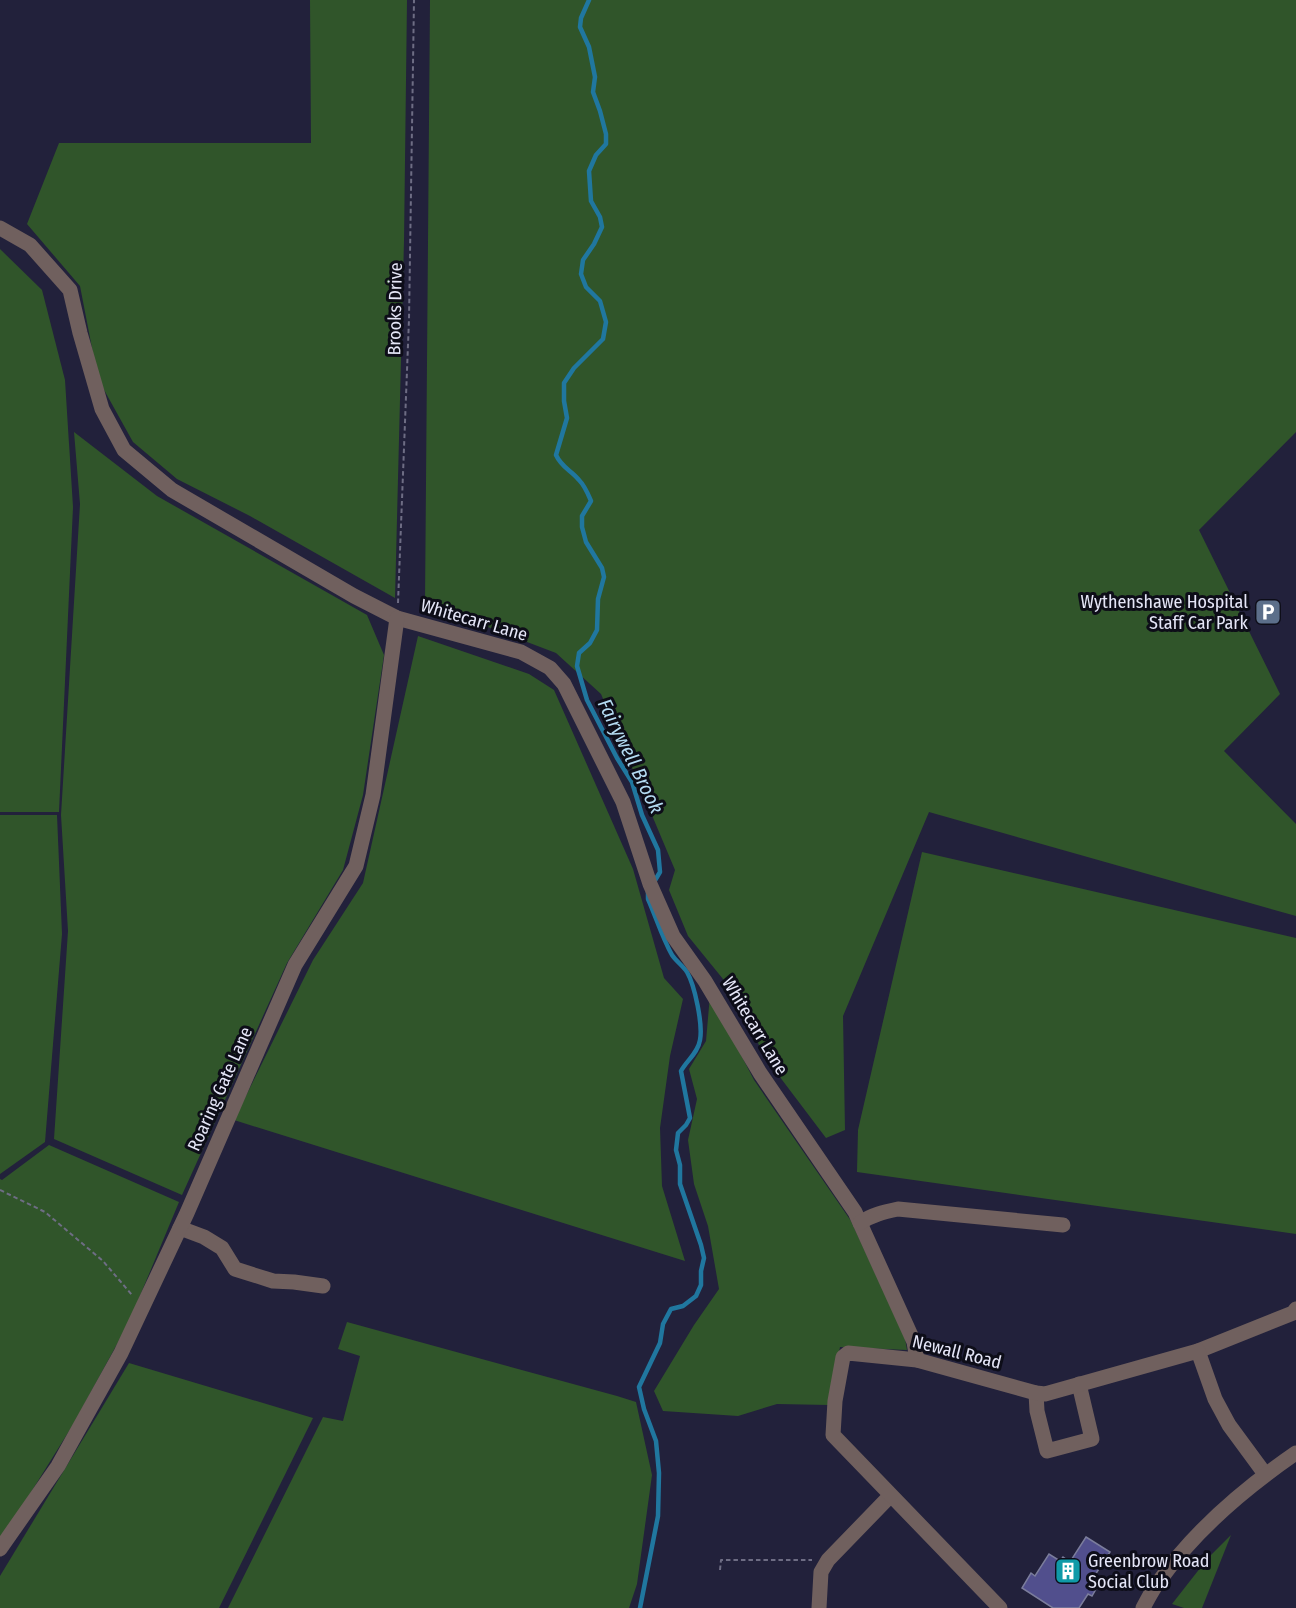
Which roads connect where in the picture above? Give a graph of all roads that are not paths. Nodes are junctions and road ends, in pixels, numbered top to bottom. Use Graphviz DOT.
graph roads {
  1 [pos="0,228"];
  2 [pos="397,618"];
  3 [pos="860,1223"];
  4 [pos="1063,1225"];
  5 [pos="180,1228"];
  6 [pos="323,1286"];
  7 [pos="1296,1309"];
  8 [pos="1198,1351"];
  9 [pos="917,1360"];
  10 [pos="1079,1384"];
  11 [pos="1036,1393"];
  12 [pos="1296,1453"];
  13 [pos="1265,1474"];
  14 [pos="891,1496"];
  15 [pos="0,1549"];
  16 [pos="819,1608"];
  17 [pos="1000,1608"];
  18 [pos="1143,1608"];
  1 -- 2 [label="street, Whitecarr Lane"];
  2 -- 3 [label="street, Whitecarr Lane"];
  2 -- 5 [label="street, Roaring Gate Lane"];
  3 -- 4 [label="street"];
  3 -- 9 [label="street, Whitecarr Lane"];
  5 -- 6 [label="street"];
  5 -- 15 [label="street, Roaring Gate Lane"];
  7 -- 8 [label="street, Newall Road"];
  8 -- 10 [label="street, Newall Road"];
  8 -- 13 [label="street"];
  9 -- 11 [label="street, Newall Road"];
  9 -- 14 [label="street, Newall Road"];
  10 -- 11 [label="street, Newall Road"];
  10 -- 11 [label="street"];
  12 -- 13 [label="street"];
  13 -- 18 [label="street"];
  14 -- 16 [label="street"];
  14 -- 17 [label="street, Newall Road"];
}
